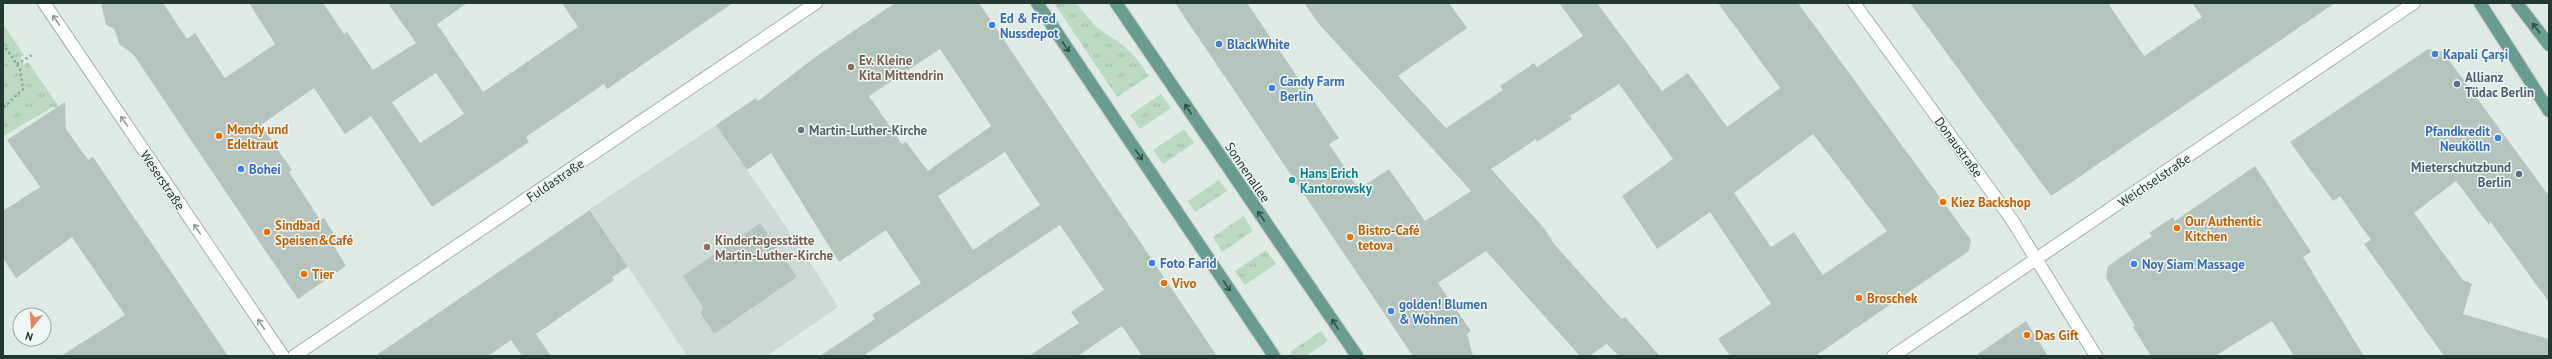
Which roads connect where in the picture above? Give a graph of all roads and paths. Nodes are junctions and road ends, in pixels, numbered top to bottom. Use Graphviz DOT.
graph roads {
  1 [pos="44,3"];
  2 [pos="816,3"];
  3 [pos="1036,3"];
  4 [pos="1116,3"];
  5 [pos="1854,3"];
  6 [pos="2414,3"];
  7 [pos="2480,3"];
  8 [pos="2517,3"];
  9 [pos="3,44"];
  10 [pos="2549,45"];
  11 [pos="32,54"];
  12 [pos="17,64"];
  13 [pos="3,108"];
  14 [pos="2549,111"];
  15 [pos="2036,259"];
  16 [pos="283,356"];
  17 [pos="294,356"];
  18 [pos="1274,356"];
  19 [pos="1357,356"];
  20 [pos="1893,356"];
  21 [pos="2096,356"];
  16 -- 1 [label="street, Weserstraße, one-way"];
  2 -- 17 [label="street, Fuldastraße"];
  3 -- 18 [label="main road, one-way"];
  19 -- 4 [label="main road, Sonnenallee, one-way"];
  5 -- 15 [label="street, Donaustraße"];
  6 -- 15 [label="street, Weichselstraße"];
  7 -- 14 [label="main road"];
  10 -- 8 [label="main road, one-way"];
  9 -- 12 [label="path"];
  11 -- 12 [label="path"];
  12 -- 13 [label="path"];
  15 -- 20 [label="street, Weichselstraße"];
  15 -- 21 [label="street, Donaustraße"];
}
